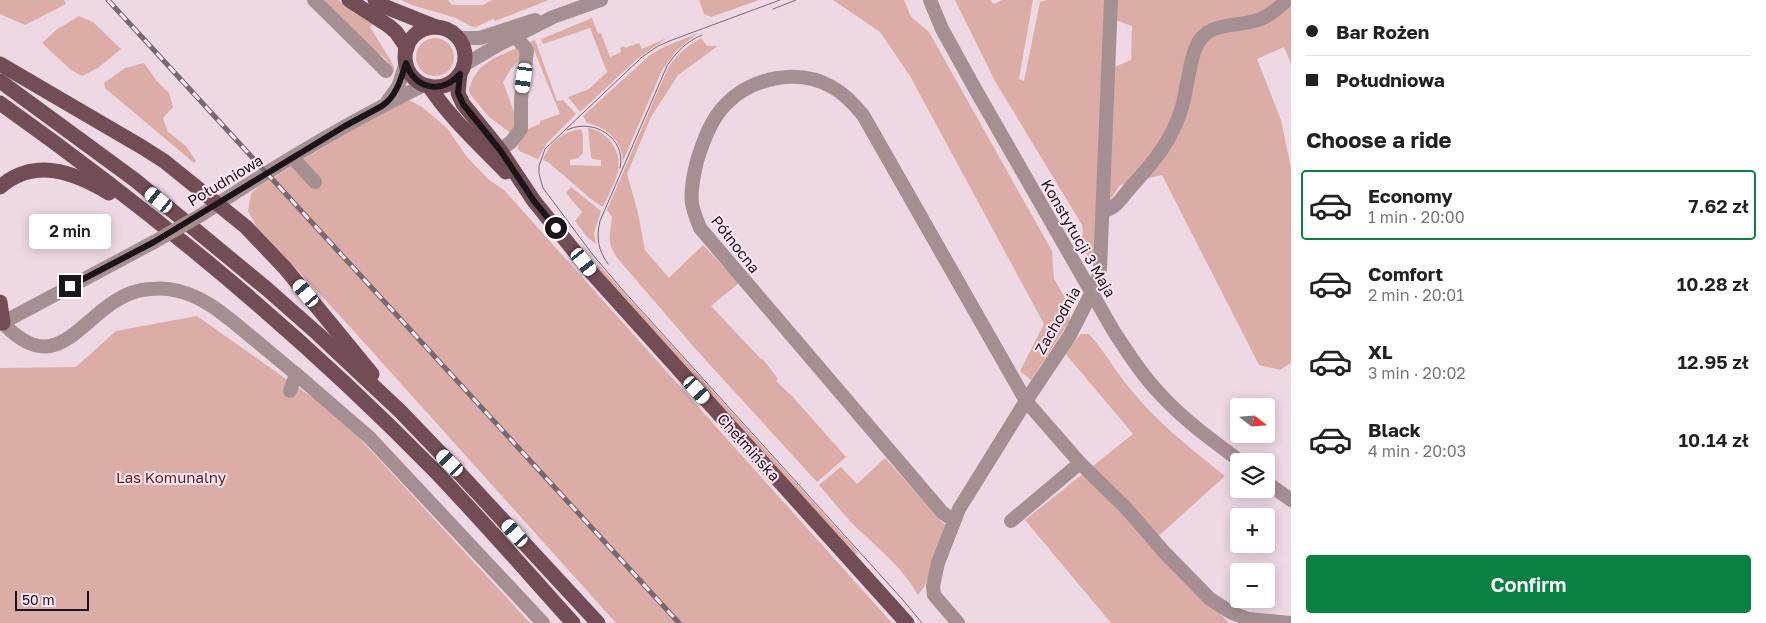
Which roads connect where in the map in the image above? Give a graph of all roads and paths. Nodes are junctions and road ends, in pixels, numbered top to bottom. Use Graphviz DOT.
graph roads {
  1 [pos="314,0"];
  2 [pos="349,0"];
  3 [pos="375,0"];
  4 [pos="601,0"];
  5 [pos="930,0"];
  6 [pos="1111,0"];
  7 [pos="1287,0"];
  8 [pos="553,17"];
  9 [pos="436,27"];
  10 [pos="515,37"];
  11 [pos="458,38"];
  12 [pos="406,55"];
  13 [pos="0,64"];
  14 [pos="462,70"];
  15 [pos="386,71"];
  16 [pos="0,81"];
  17 [pos="427,85"];
  18 [pos="0,103"];
  19 [pos="386,103"];
  20 [pos="500,150"];
  21 [pos="293,158"];
  22 [pos="315,182"];
  23 [pos="0,187"];
  24 [pos="534,201"];
  25 [pos="217,204"];
  26 [pos="1102,211"];
  27 [pos="156,220"];
  28 [pos="1092,292"];
  29 [pos="0,302"];
  30 [pos="1,322"];
  31 [pos="296,374"];
  32 [pos="290,391"];
  33 [pos="1026,401"];
  34 [pos="400,412"];
  35 [pos="1230,453"];
  36 [pos="1080,463"];
  37 [pos="1275,488"];
  38 [pos="1291,500"];
  39 [pos="954,521"];
  40 [pos="1011,521"];
  41 [pos="543,623"];
  42 [pos="573,623"];
  43 [pos="598,623"];
  44 [pos="907,623"];
  45 [pos="958,623"];
  46 [pos="1291,623"];
  1 -- 15 [label="street"];
  2 -- 12 [label="main road"];
  3 -- 9 [label="main road"];
  4 -- 8 [label="street"];
  5 -- 28 [label="street, Konstytucji 3 Maja"];
  6 -- 26 [label="street, Zachodnia"];
  7 -- 26 [label="street"];
  8 -- 10 [label="street"];
  8 -- 11 [label="street"];
  9 -- 11 [label="main road"];
  9 -- 12 [label="main road"];
  10 -- 14 [label="street"];
  10 -- 20 [label="street"];
  11 -- 14 [label="main road"];
  12 -- 17 [label="main road"];
  12 -- 19 [label="street, Południowa"];
  13 -- 25 [label="main road"];
  14 -- 17 [label="main road"];
  14 -- 20 [label="main road, Chełmińska"];
  16 -- 34 [label="main road"];
  17 -- 19 [label="street, Południowa"];
  17 -- 24 [label="main road, Chełmińska"];
  18 -- 27 [label="main road"];
  19 -- 21 [label="street, Południowa"];
  20 -- 24 [label="main road, Chełmińska"];
  21 -- 22 [label="street"];
  21 -- 25 [label="street, Południowa"];
  23 -- 27 [label="main road"];
  24 -- 44 [label="main road, Chełmińska"];
  25 -- 30 [label="street, Południowa, bridge"];
  25 -- 34 [label="main road"];
  26 -- 28 [label="street, Zachodnia"];
  27 -- 42 [label="main road"];
  28 -- 33 [label="street, Zachodnia"];
  28 -- 35 [label="street, Konstytucji 3 Maja"];
  29 -- 30 [label="main road"];
  30 -- 31 [label="street"];
  31 -- 32 [label="street"];
  31 -- 41 [label="street"];
  33 -- 36 [label="street, Północna"];
  33 -- 39 [label="street, Zachodnia"];
  33 -- 39 [label="street, Północna"];
  34 -- 43 [label="main road"];
  36 -- 40 [label="street"];
  36 -- 46 [label="street, Północna"];
  37 -- 38 [label="street"];
  39 -- 45 [label="street, Zachodnia"];
}
